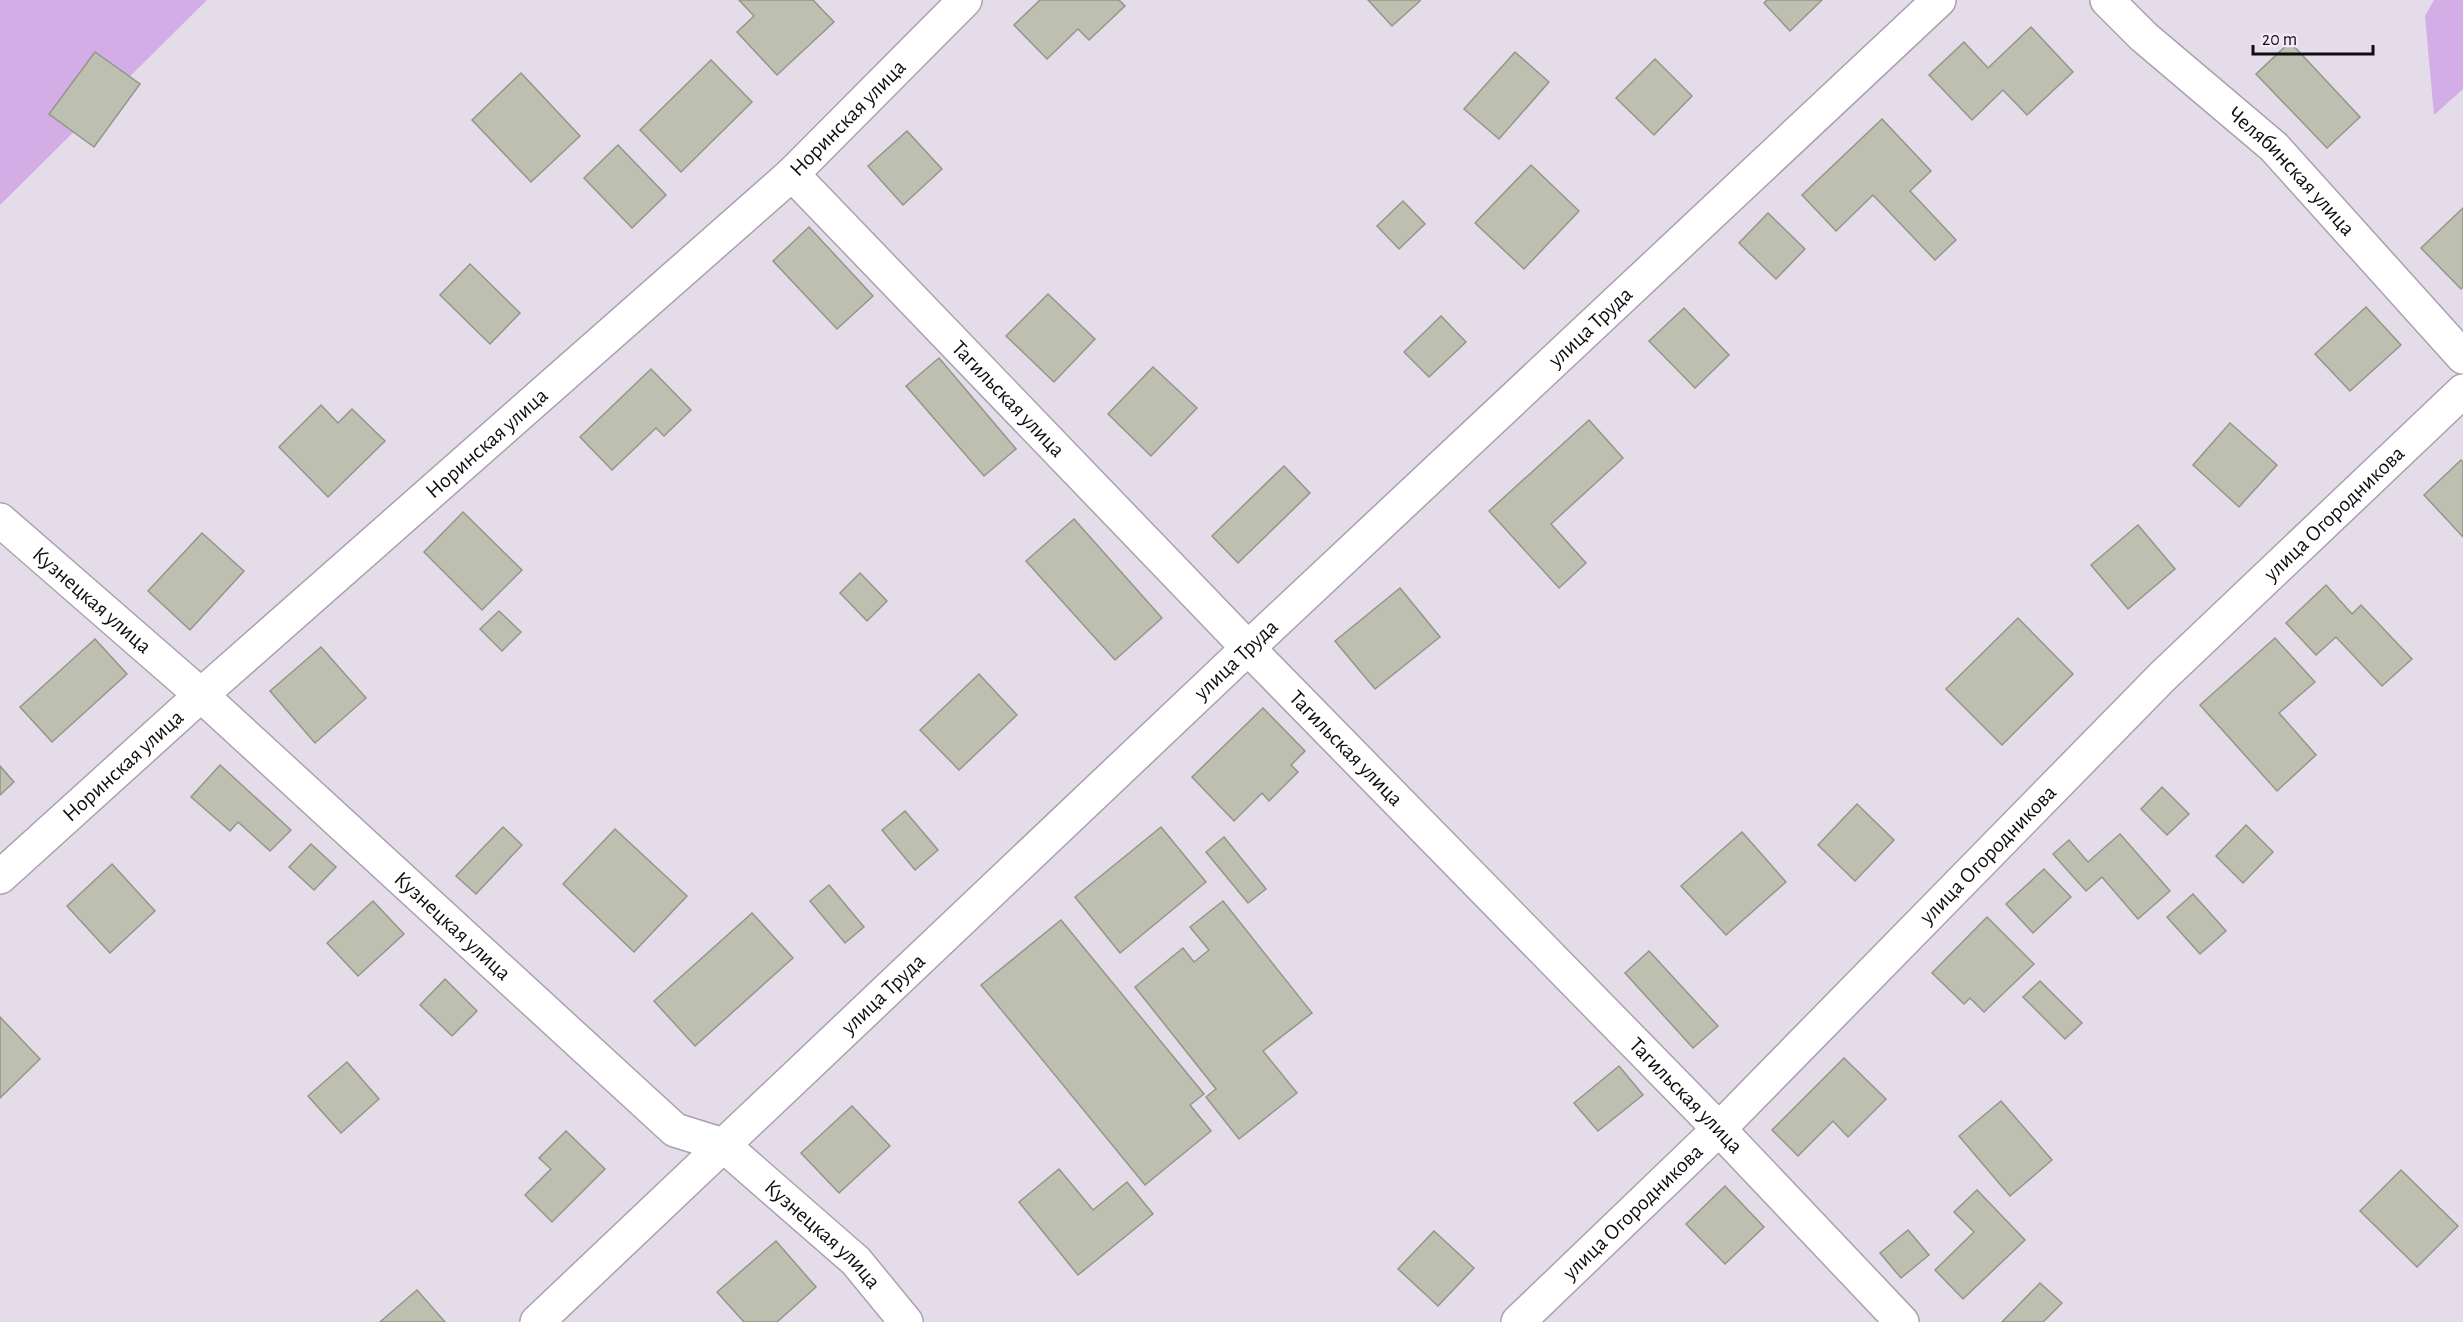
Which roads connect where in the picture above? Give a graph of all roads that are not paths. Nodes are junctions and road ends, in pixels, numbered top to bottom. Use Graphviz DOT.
graph roads {
  1 [pos="965,0"];
  2 [pos="1939,0"];
  3 [pos="2107,0"];
  4 [pos="792,174"];
  5 [pos="2463,357"];
  6 [pos="2463,391"];
  7 [pos="0,520"];
  8 [pos="1248,648"];
  9 [pos="201,695"];
  10 [pos="0,877"];
  11 [pos="1719,1130"];
  12 [pos="723,1145"];
  13 [pos="537,1322"];
  14 [pos="906,1322"];
  15 [pos="1518,1322"];
  16 [pos="1902,1322"];
  1 -- 4 [label="street, Норинская улица"];
  2 -- 8 [label="street, улица Труда"];
  3 -- 5 [label="street, Челябинская улица"];
  4 -- 8 [label="street, Тагильская улица"];
  4 -- 9 [label="street, Норинская улица"];
  6 -- 11 [label="street, улица Огородникова"];
  7 -- 9 [label="street, Кузнецкая улица"];
  8 -- 11 [label="street, Тагильская улица"];
  8 -- 12 [label="street, улица Труда"];
  9 -- 10 [label="street, Норинская улица"];
  9 -- 12 [label="street, Кузнецкая улица"];
  11 -- 15 [label="street, улица Огородникова"];
  11 -- 16 [label="street, Тагильская улица"];
  12 -- 13 [label="street, улица Труда"];
  12 -- 14 [label="street, Кузнецкая улица"];
}
